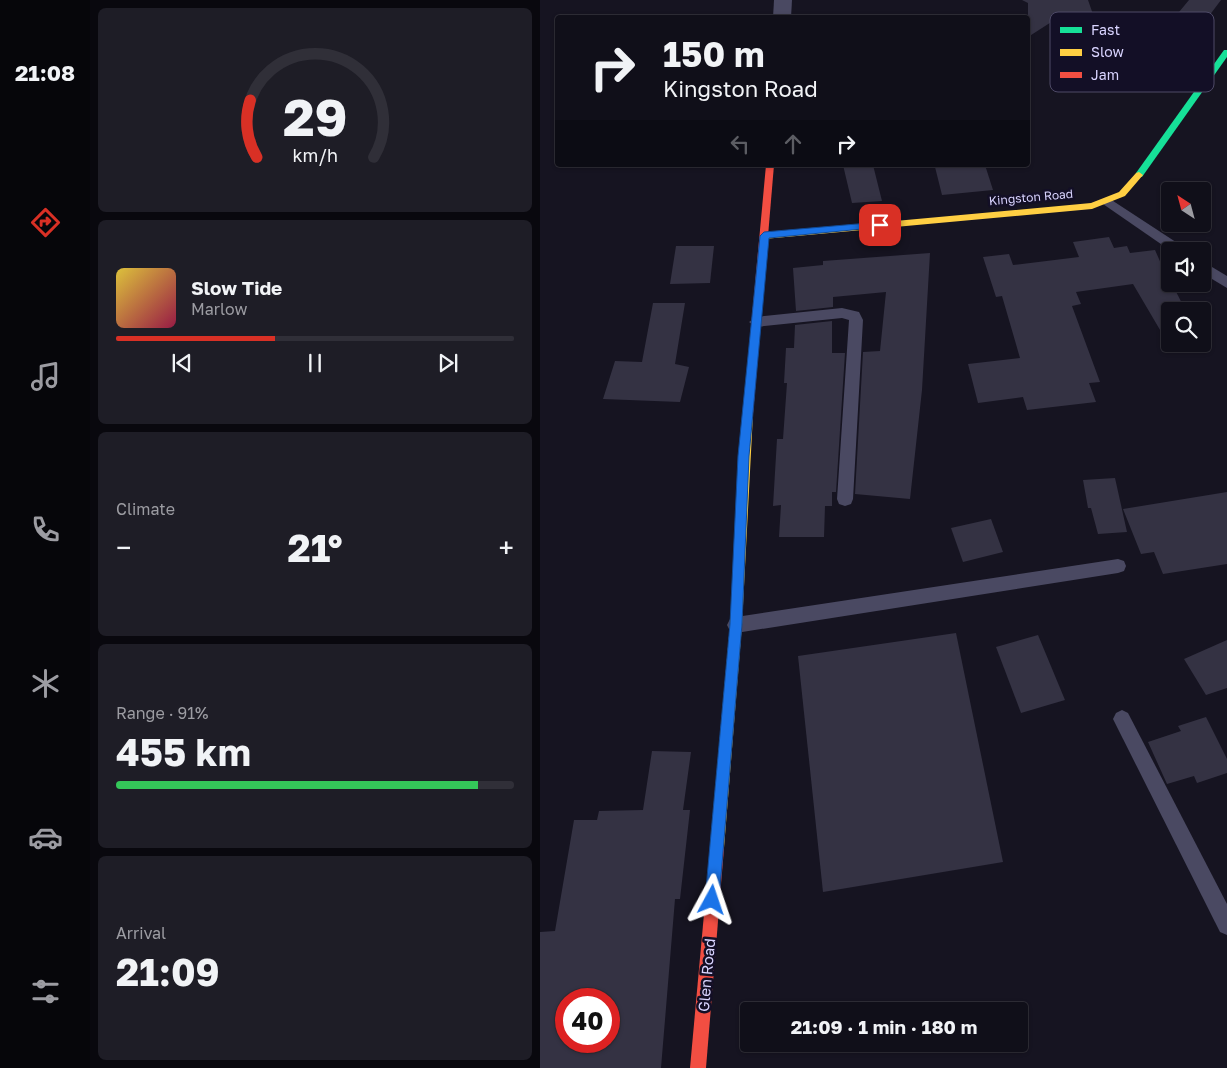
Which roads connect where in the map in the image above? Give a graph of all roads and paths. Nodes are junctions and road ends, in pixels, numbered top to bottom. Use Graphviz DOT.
graph roads {
  1 [pos="783,0"];
  2 [pos="782,15"];
  3 [pos="1227,52"];
  4 [pos="1214,71"];
  5 [pos="1199,92"];
  6 [pos="770,167"];
  7 [pos="1107,201"];
  8 [pos="764,236"];
  9 [pos="1167,242"];
  10 [pos="1211,272"];
  11 [pos="1227,283"];
  12 [pos="756,322"];
  13 [pos="846,499"];
  14 [pos="1118,566"];
  15 [pos="736,624"];
  16 [pos="1122,719"];
  17 [pos="1227,925"];
  18 [pos="698,1068"];
  1 -- 2 [label="street"];
  3 -- 4 [label="street, Kingston Road"];
  5 -- 7 [label="street, Kingston Road"];
  6 -- 8 [label="street, Glen Road"];
  7 -- 8 [label="street, Kingston Road"];
  7 -- 9 [label="lane"];
  8 -- 12 [label="street, Glen Road"];
  10 -- 11 [label="lane"];
  12 -- 13 [label="lane"];
  12 -- 15 [label="street, Glen Road"];
  14 -- 15 [label="lane"];
  15 -- 18 [label="street, Glen Road"];
  16 -- 17 [label="lane"];
}
